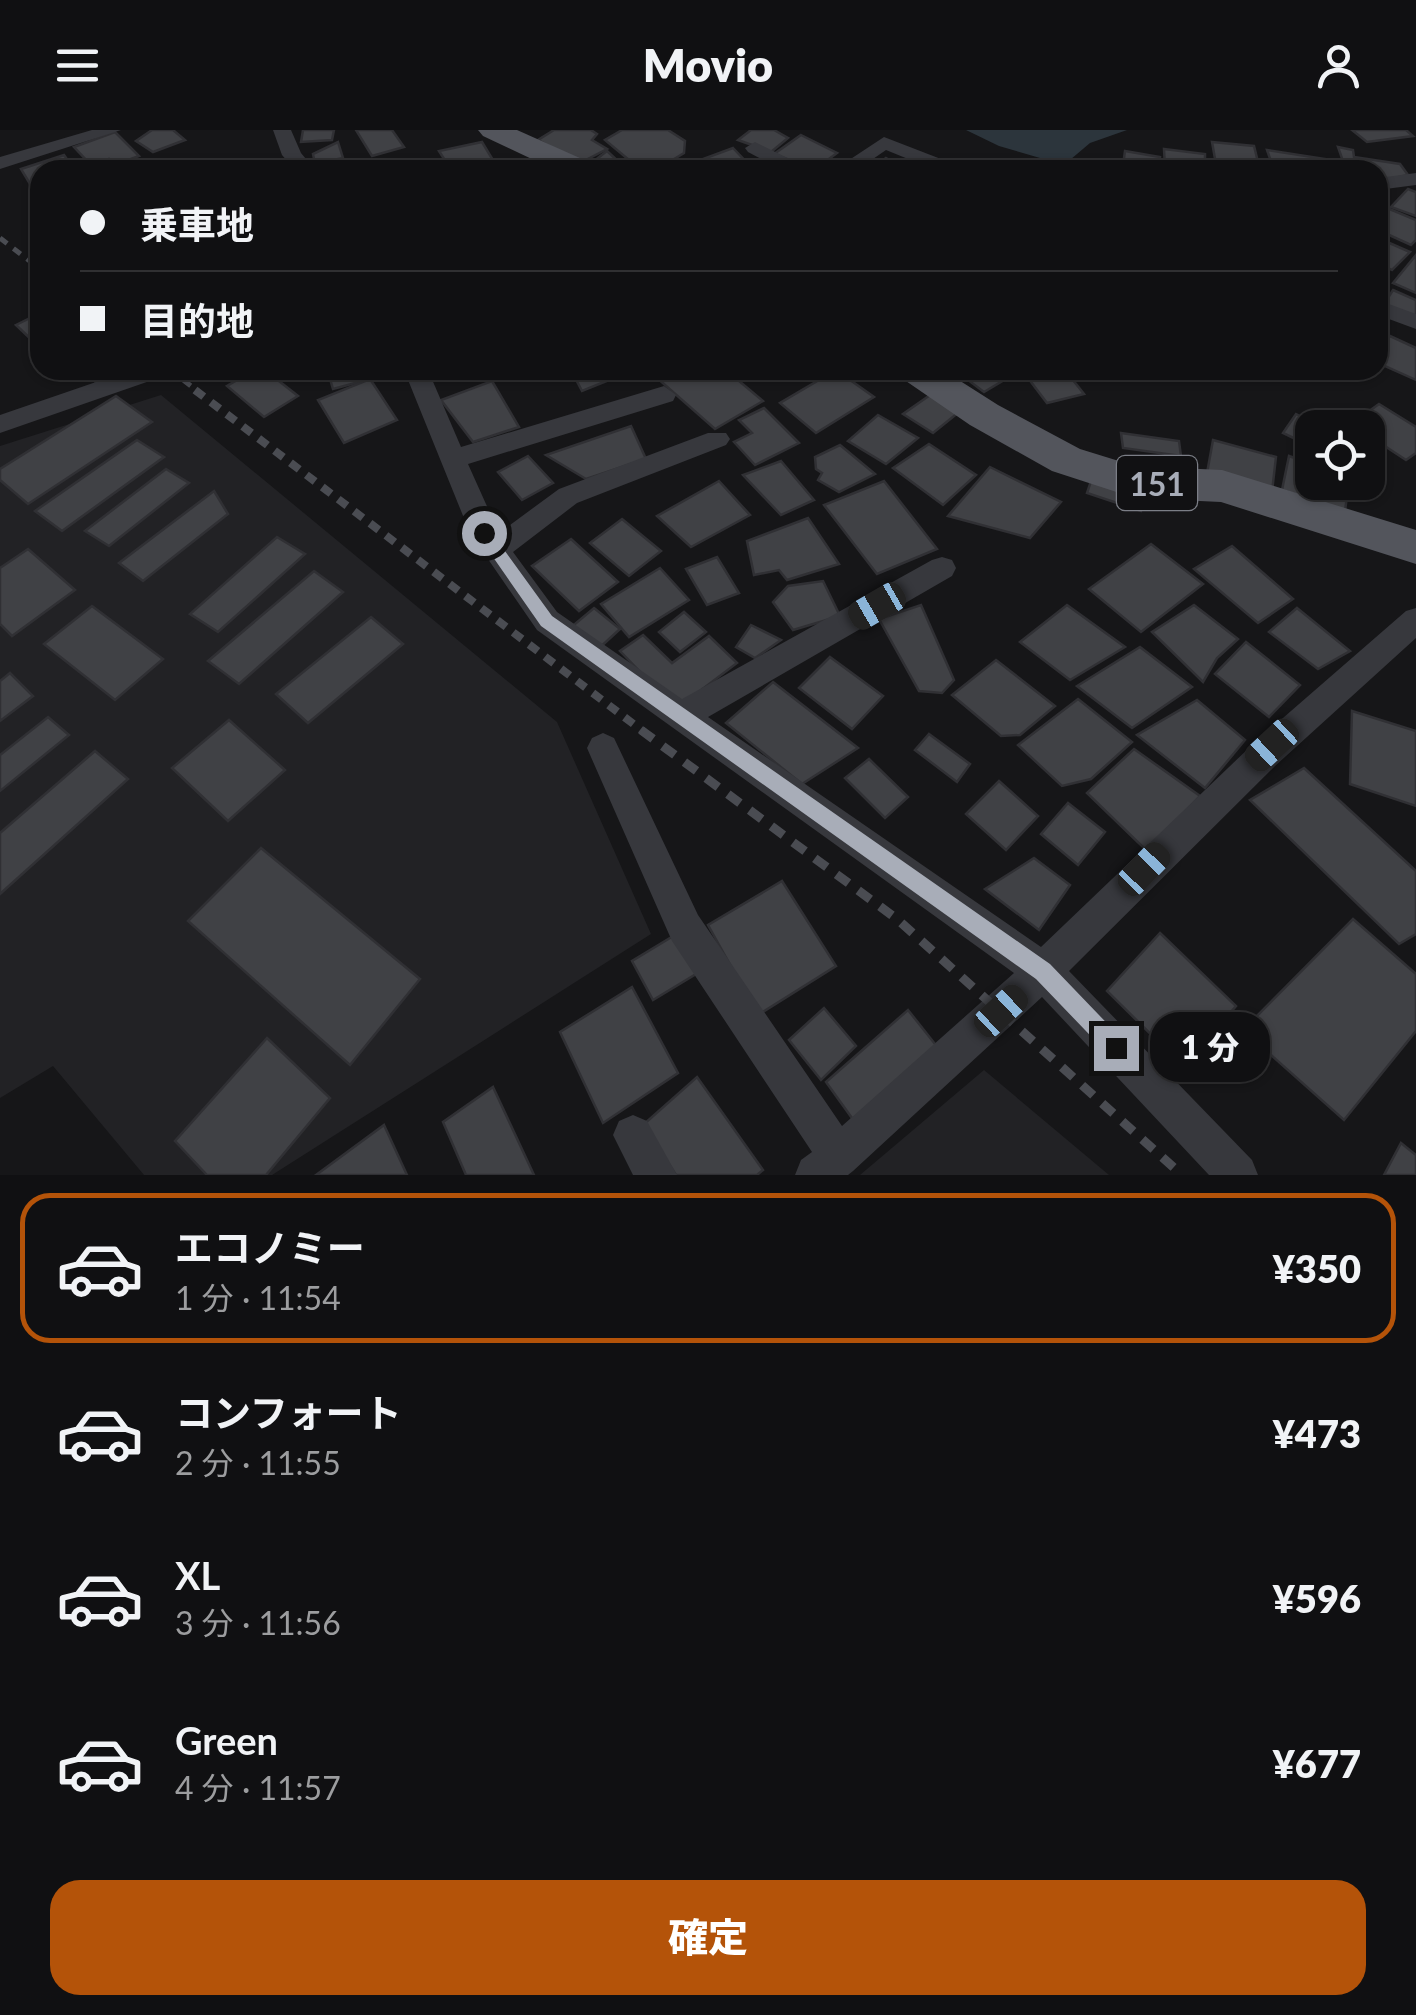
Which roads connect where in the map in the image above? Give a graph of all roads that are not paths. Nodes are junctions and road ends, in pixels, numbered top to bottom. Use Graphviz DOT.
graph roads {
  1 [pos="112,130"];
  2 [pos="282,130"];
  3 [pos="493,130"];
  4 [pos="754,148"];
  5 [pos="296,160"];
  6 [pos="558,160"];
  7 [pos="777,160"];
  8 [pos="859,160"];
  9 [pos="927,160"];
  10 [pos="0,163"];
  11 [pos="1416,179"];
  12 [pos="1388,183"];
  13 [pos="1388,310"];
  14 [pos="1416,322"];
  15 [pos="127,380"];
  16 [pos="420,380"];
  17 [pos="931,380"];
  18 [pos="664,395"];
  19 [pos="0,424"];
  20 [pos="717,439"];
  21 [pos="453,458"];
  22 [pos="1416,547"];
  23 [pos="496,550"];
  24 [pos="942,568"];
  25 [pos="1416,620"];
  26 [pos="681,716"];
  27 [pos="603,748"];
  28 [pos="1043,972"];
  29 [pos="632,1135"];
  30 [pos="828,1166"];
  31 [pos="656,1175"];
  32 [pos="1237,1175"];
  1 -- 10 [label="street"];
  2 -- 5 [label="street"];
  3 -- 6 [label="main road"];
  4 -- 7 [label="street"];
  8 -- 9 [label="street"];
  11 -- 12 [label="street"];
  13 -- 14 [label="street"];
  15 -- 19 [label="street"];
  16 -- 21 [label="street"];
  17 -- 22 [label="main road, 151"];
  18 -- 21 [label="street"];
  20 -- 23 [label="street"];
  21 -- 23 [label="street"];
  23 -- 26 [label="street"];
  24 -- 26 [label="street"];
  25 -- 28 [label="street"];
  26 -- 28 [label="street"];
  27 -- 30 [label="street"];
  28 -- 30 [label="street"];
  28 -- 32 [label="street"];
  29 -- 31 [label="street"];
}
